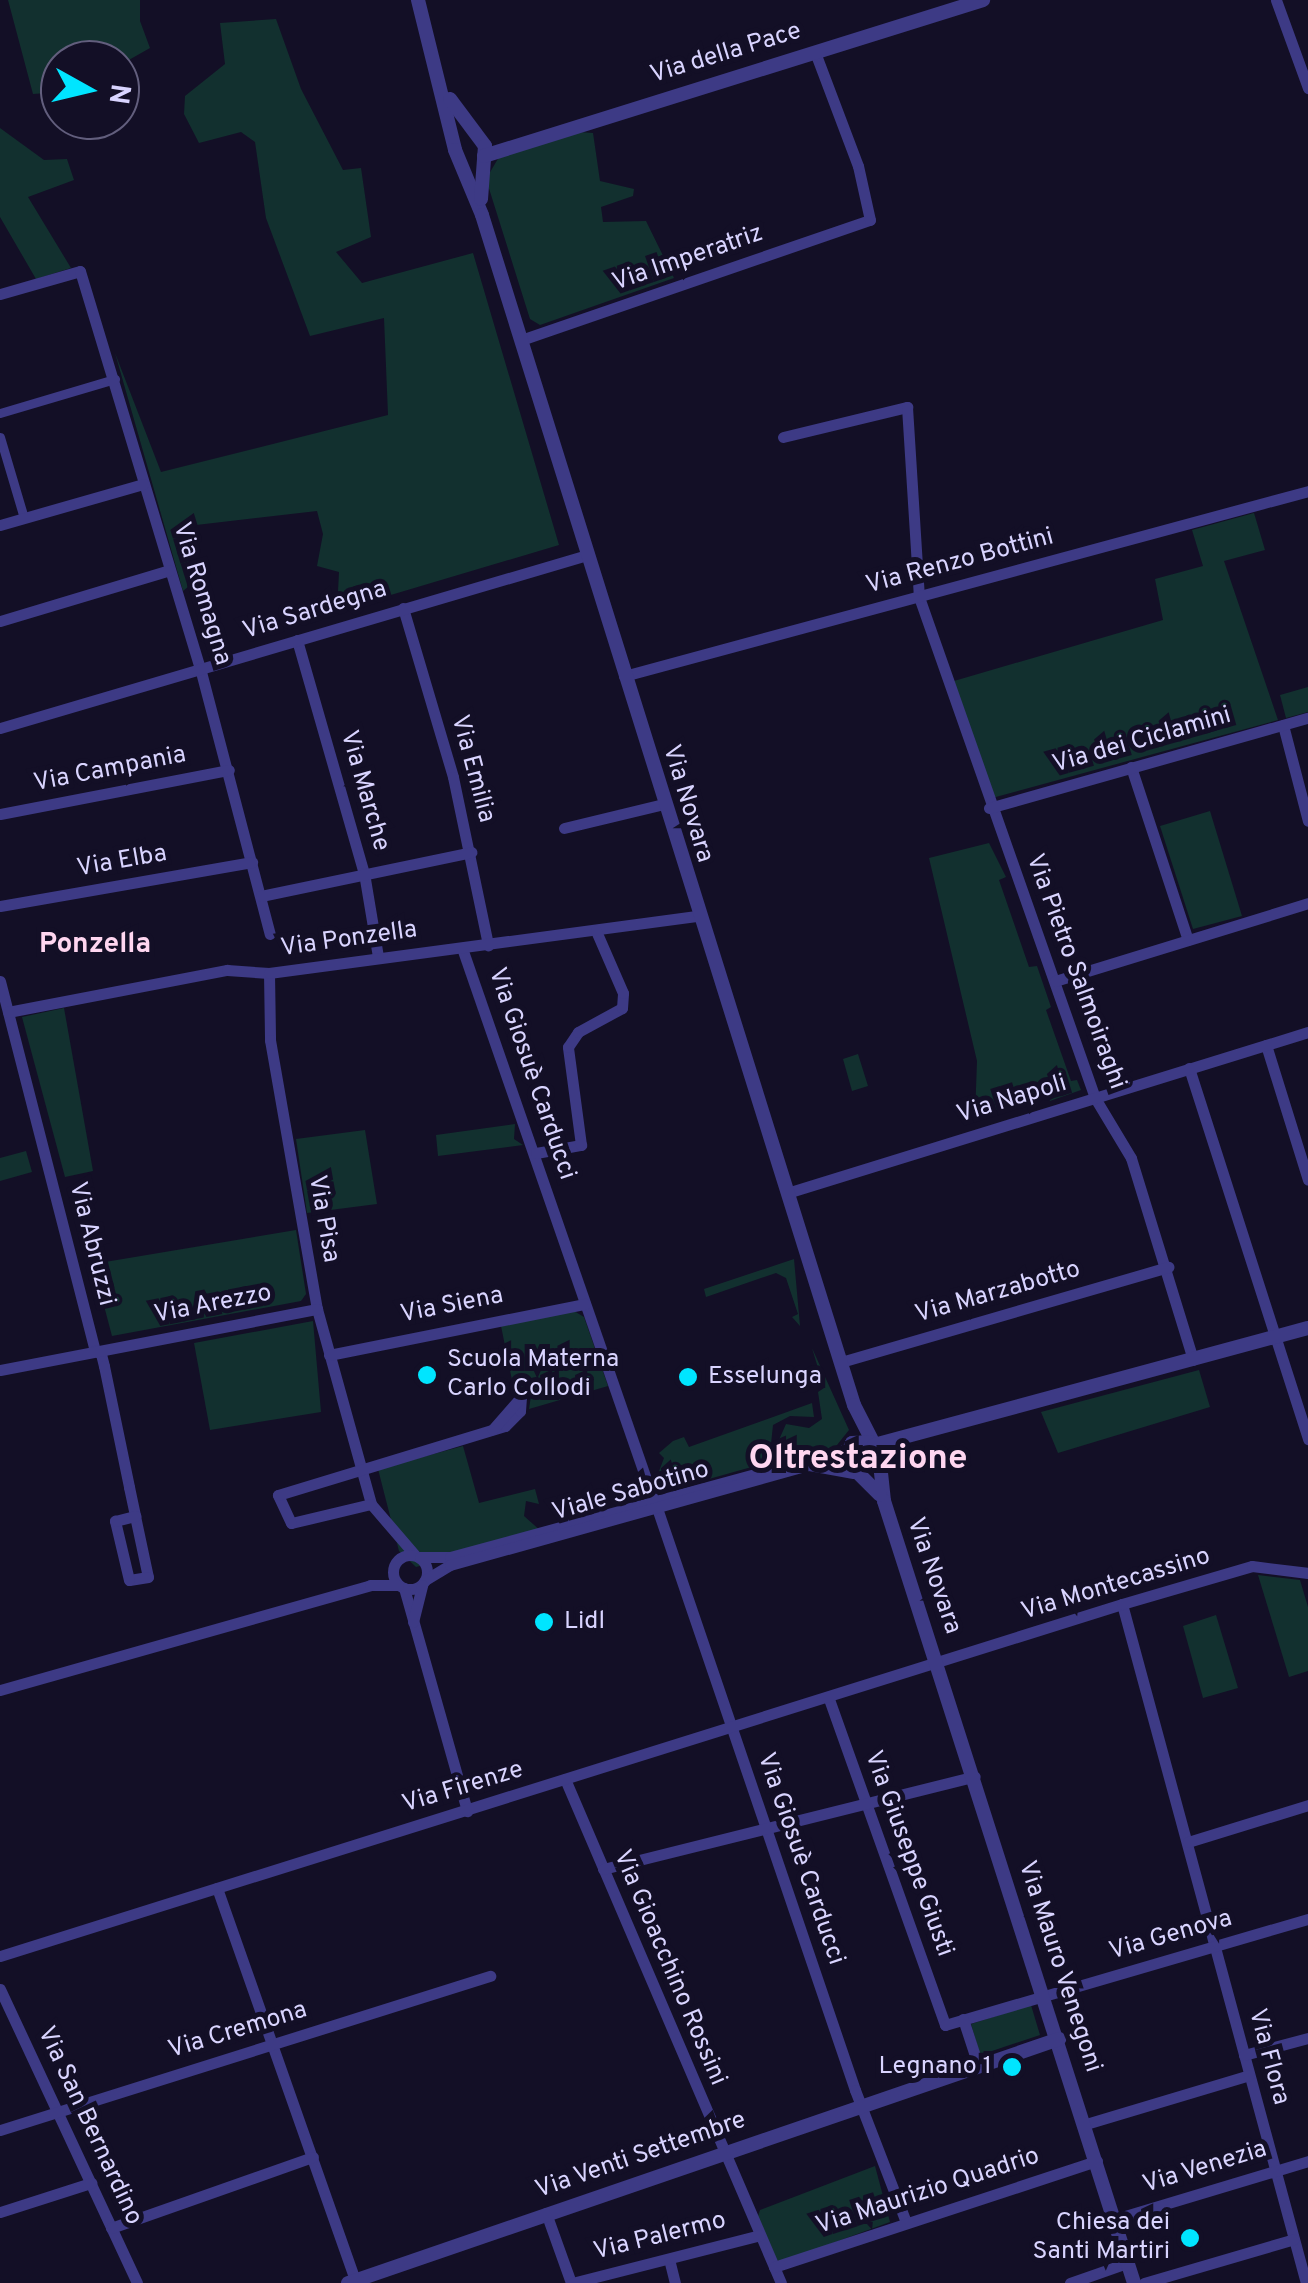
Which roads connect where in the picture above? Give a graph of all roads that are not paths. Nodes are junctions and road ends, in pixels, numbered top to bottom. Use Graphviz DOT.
graph roads {
  1 [pos="418,0"];
  2 [pos="983,0"];
  3 [pos="1276,0"];
  4 [pos="815,52"];
  5 [pos="442,85"];
  6 [pos="1308,88"];
  7 [pos="478,136"];
  8 [pos="521,140"];
  9 [pos="456,145"];
  10 [pos="482,158"];
  11 [pos="464,162"];
  12 [pos="482,214"];
  13 [pos="0,294"];
  14 [pos="522,340"];
  15 [pos="115,379"];
  16 [pos="0,413"];
  17 [pos="0,437"];
  18 [pos="783,438"];
  19 [pos="144,484"];
  20 [pos="1308,491"];
  21 [pos="24,518"];
  22 [pos="0,525"];
  23 [pos="586,555"];
  24 [pos="170,570"];
  25 [pos="919,597"];
  26 [pos="403,608"];
  27 [pos="0,620"];
  28 [pos="297,640"];
  29 [pos="199,664"];
  30 [pos="624,676"];
  31 [pos="1308,718"];
  32 [pos="1283,725"];
  33 [pos="0,728"];
  34 [pos="1131,766"];
  35 [pos="229,770"];
  36 [pos="664,804"];
  37 [pos="990,808"];
  38 [pos="0,814"];
  39 [pos="1308,821"];
  40 [pos="564,828"];
  41 [pos="471,852"];
  42 [pos="252,862"];
  43 [pos="364,873"];
  44 [pos="261,896"];
  45 [pos="1308,903"];
  46 [pos="0,906"];
  47 [pos="698,916"];
  48 [pos="596,931"];
  49 [pos="270,934"];
  50 [pos="1188,940"];
  51 [pos="488,944"];
  52 [pos="462,948"];
  53 [pos="378,957"];
  54 [pos="269,973"];
  55 [pos="1054,981"];
  56 [pos="0,982"];
  57 [pos="8,1012"];
  58 [pos="1308,1032"];
  59 [pos="1266,1046"];
  60 [pos="1189,1068"];
  61 [pos="1096,1098"];
  62 [pos="536,1153"];
  63 [pos="1308,1180"];
  64 [pos="786,1193"];
  65 [pos="1168,1267"];
  66 [pos="584,1304"];
  67 [pos="316,1309"];
  68 [pos="1308,1328"];
  69 [pos="1276,1337"];
  70 [pos="94,1350"];
  71 [pos="329,1354"];
  72 [pos="1193,1360"];
  73 [pos="841,1362"];
  74 [pos="0,1370"];
  75 [pos="854,1405"];
  76 [pos="494,1429"];
  77 [pos="1308,1439"];
  78 [pos="849,1446"];
  79 [pos="875,1453"];
  80 [pos="362,1468"];
  81 [pos="856,1474"];
  82 [pos="884,1500"];
  83 [pos="371,1504"];
  84 [pos="655,1504"];
  85 [pos="135,1516"];
  86 [pos="388,1529"];
  87 [pos="417,1556"];
  88 [pos="394,1567"];
  89 [pos="1308,1573"];
  90 [pos="424,1583"];
  91 [pos="370,1586"];
  92 [pos="401,1587"];
  93 [pos="1122,1604"];
  94 [pos="412,1626"];
  95 [pos="940,1665"];
  96 [pos="0,1690"];
  97 [pos="829,1698"];
  98 [pos="730,1727"];
  99 [pos="975,1776"];
  100 [pos="565,1780"];
  101 [pos="1308,1805"];
  102 [pos="866,1806"];
  103 [pos="467,1810"];
  104 [pos="766,1827"];
  105 [pos="1188,1842"];
  106 [pos="603,1869"];
  107 [pos="217,1888"];
  108 [pos="1308,1919"];
  109 [pos="1215,1947"];
  110 [pos="0,1956"];
  111 [pos="490,1976"];
  112 [pos="0,1988"];
  113 [pos="1046,1995"];
  114 [pos="963,2019"];
  115 [pos="945,2025"];
  116 [pos="1059,2038"];
  117 [pos="1308,2038"];
  118 [pos="273,2044"];
  119 [pos="1244,2055"];
  120 [pos="978,2064"];
  121 [pos="1248,2075"];
  122 [pos="860,2103"];
  123 [pos="56,2112"];
  124 [pos="1086,2124"];
  125 [pos="0,2130"];
  126 [pos="723,2152"];
  127 [pos="312,2157"];
  128 [pos="1097,2160"];
  129 [pos="1308,2162"];
  130 [pos="1276,2170"];
  131 [pos="91,2184"];
  132 [pos="0,2212"];
  133 [pos="546,2213"];
  134 [pos="1115,2219"];
  135 [pos="906,2222"];
  136 [pos="111,2228"];
  137 [pos="760,2236"];
  138 [pos="1294,2238"];
  139 [pos="669,2259"];
  140 [pos="1128,2263"];
  141 [pos="774,2267"];
  142 [pos="353,2282"];
  143 [pos="137,2283"];
  144 [pos="572,2283"];
  145 [pos="675,2283"];
  146 [pos="781,2283"];
  147 [pos="1070,2283"];
  148 [pos="1134,2283"];
  149 [pos="1144,2283"];
  150 [pos="1306,2283"];
  1 -- 5 [label="street, Via Novara"];
  2 -- 4 [label="street, Via della Pace"];
  3 -- 6 [label="street"];
  4 -- 8 [label="street, Via della Pace"];
  4 -- 14 [label="street, Via Imperatriz"];
  5 -- 7 [label="street, Via Novara"];
  5 -- 9 [label="street, Via Novara"];
  7 -- 8 [label="street"];
  7 -- 9 [label="street"];
  7 -- 10 [label="street, Via Novara"];
  8 -- 10 [label="street, Via della Pace"];
  9 -- 11 [label="street, Via Novara"];
  10 -- 11 [label="street"];
  10 -- 12 [label="street, Via Novara"];
  11 -- 12 [label="street, Via Novara"];
  12 -- 14 [label="street, Via Novara"];
  13 -- 15 [label="street, Via Romagna"];
  14 -- 23 [label="street, Via Novara"];
  15 -- 16 [label="street"];
  15 -- 19 [label="street, Via Romagna"];
  17 -- 21 [label="street"];
  18 -- 25 [label="street, Via Pietro Salmoiraghi"];
  19 -- 21 [label="street"];
  19 -- 24 [label="street, Via Romagna"];
  20 -- 25 [label="street, Via Renzo Bottini"];
  21 -- 22 [label="street"];
  23 -- 26 [label="street, Via Sardegna"];
  23 -- 30 [label="street, Via Novara"];
  24 -- 27 [label="street"];
  24 -- 29 [label="street, Via Romagna"];
  25 -- 30 [label="street, Via Renzo Bottini"];
  25 -- 37 [label="street, Via Pietro Salmoiraghi"];
  26 -- 28 [label="street, Via Sardegna"];
  26 -- 41 [label="street, Via Emilia"];
  28 -- 29 [label="street, Via Sardegna"];
  28 -- 43 [label="street, Via Marche"];
  29 -- 33 [label="street, Via Sardegna"];
  29 -- 35 [label="street, Via Romagna"];
  30 -- 36 [label="street, Via Novara"];
  31 -- 32 [label="street, Via dei Ciclamini"];
  32 -- 34 [label="street, Via dei Ciclamini"];
  32 -- 39 [label="street"];
  34 -- 37 [label="street, Via dei Ciclamini"];
  34 -- 50 [label="street"];
  35 -- 38 [label="street, Via Campania"];
  35 -- 42 [label="street, Via Romagna"];
  36 -- 40 [label="street"];
  36 -- 47 [label="street, Via Novara"];
  37 -- 55 [label="street, Via Pietro Salmoiraghi"];
  41 -- 43 [label="street"];
  41 -- 51 [label="street, Via Emilia"];
  42 -- 44 [label="street, Via Romagna"];
  42 -- 46 [label="street, Via Elba"];
  43 -- 44 [label="street"];
  43 -- 53 [label="street, Via Marche"];
  44 -- 49 [label="street, Via Romagna"];
  45 -- 50 [label="street"];
  47 -- 48 [label="street, Via Ponzella"];
  47 -- 64 [label="street, Via Novara"];
  48 -- 51 [label="street, Via Ponzella"];
  48 -- 62 [label="street"];
  50 -- 55 [label="street"];
  51 -- 52 [label="street, Via Ponzella"];
  52 -- 53 [label="street, Via Ponzella"];
  52 -- 62 [label="street, Via Giosuè Carducci"];
  53 -- 54 [label="street, Via Ponzella"];
  54 -- 57 [label="street, Via Ponzella"];
  54 -- 67 [label="street, Via Pisa"];
  55 -- 61 [label="street, Via Pietro Salmoiraghi"];
  56 -- 57 [label="street, Via Abruzzi"];
  57 -- 70 [label="street, Via Abruzzi"];
  58 -- 59 [label="street, Via Napoli"];
  59 -- 60 [label="street, Via Napoli"];
  59 -- 63 [label="street"];
  60 -- 61 [label="street, Via Napoli"];
  60 -- 69 [label="street"];
  61 -- 64 [label="street, Via Napoli"];
  61 -- 65 [label="street, Via Pietro Salmoiraghi"];
  62 -- 66 [label="street, Via Giosuè Carducci"];
  64 -- 73 [label="street, Via Novara"];
  65 -- 72 [label="street, Via Pietro Salmoiraghi"];
  65 -- 73 [label="street, Via Marzabotto"];
  66 -- 71 [label="street, Via Siena"];
  66 -- 84 [label="street, Via Giosuè Carducci"];
  67 -- 70 [label="street, Via Arezzo"];
  67 -- 71 [label="street, Via Pisa"];
  68 -- 69 [label="street"];
  69 -- 72 [label="street"];
  69 -- 77 [label="street"];
  70 -- 74 [label="street, Via Arezzo"];
  70 -- 85 [label="street, Via Abruzzi"];
  71 -- 80 [label="street, Via Pisa"];
  72 -- 79 [label="street"];
  73 -- 75 [label="street, Via Novara"];
  75 -- 78 [label="street, Via Novara"];
  75 -- 79 [label="street, Via Novara"];
  76 -- 80 [label="street"];
  78 -- 79 [label="street"];
  78 -- 81 [label="street, Via Novara"];
  78 -- 84 [label="street, Viale Sabotino"];
  79 -- 81 [label="street"];
  79 -- 82 [label="street, Via Novara"];
  80 -- 83 [label="street, Via Pisa"];
  80 -- 83 [label="street"];
  81 -- 82 [label="street, Via Novara"];
  81 -- 84 [label="street, Viale Sabotino"];
  82 -- 95 [label="street, Via Novara"];
  83 -- 86 [label="street, Via Pisa"];
  84 -- 87 [label="street, Viale Sabotino"];
  84 -- 90 [label="street, Viale Sabotino"];
  84 -- 98 [label="street, Via Giosuè Carducci"];
  85 -- 85 [label="street, Via Abruzzi"];
  86 -- 87 [label="street, Via Pisa"];
  86 -- 88 [label="street, Via Pisa"];
  87 -- 88 [label="street, Viale Sabotino"];
  87 -- 90 [label="street"];
  88 -- 91 [label="street"];
  88 -- 92 [label="street, Via Pisa"];
  89 -- 93 [label="street, Via Montecassino"];
  90 -- 92 [label="street, Viale Sabotino"];
  90 -- 94 [label="street"];
  91 -- 92 [label="street"];
  91 -- 96 [label="street"];
  92 -- 94 [label="street"];
  93 -- 95 [label="street, Via Montecassino"];
  93 -- 105 [label="street, Via Flora"];
  94 -- 103 [label="street"];
  95 -- 97 [label="street, Via Firenze"];
  95 -- 99 [label="street, Via Mauro Venegoni"];
  97 -- 98 [label="street, Via Firenze"];
  97 -- 102 [label="street, Via Giuseppe Giusti"];
  98 -- 100 [label="street, Via Firenze"];
  98 -- 104 [label="street, Via Giosuè Carducci"];
  99 -- 102 [label="street"];
  99 -- 113 [label="street, Via Mauro Venegoni"];
  100 -- 103 [label="street, Via Firenze"];
  100 -- 106 [label="street, Via Gioacchino Rossini"];
  101 -- 105 [label="street"];
  102 -- 104 [label="street"];
  102 -- 115 [label="street, Via Giuseppe Giusti"];
  103 -- 107 [label="street, Via Firenze"];
  104 -- 106 [label="street"];
  104 -- 122 [label="street, Via Giosuè Carducci"];
  105 -- 109 [label="street, Via Flora"];
  106 -- 126 [label="street, Via Gioacchino Rossini"];
  107 -- 110 [label="street, Via Firenze"];
  107 -- 118 [label="street"];
  108 -- 109 [label="street, Via Genova"];
  109 -- 113 [label="street, Via Genova"];
  109 -- 119 [label="street, Via Flora"];
  111 -- 118 [label="street, Via Cremona"];
  112 -- 123 [label="street, Via San Bernardino"];
  113 -- 114 [label="street, Via Genova"];
  113 -- 116 [label="street, Via Mauro Venegoni"];
  114 -- 115 [label="street, Via Genova"];
  114 -- 120 [label="street"];
  116 -- 120 [label="street, Via Venti Settembre"];
  116 -- 124 [label="street, Via Mauro Venegoni"];
  117 -- 119 [label="street"];
  118 -- 123 [label="street, Via Cremona"];
  118 -- 127 [label="street"];
  119 -- 121 [label="street, Via Flora"];
  120 -- 122 [label="street, Via Venti Settembre"];
  121 -- 124 [label="street"];
  121 -- 130 [label="street, Via Flora"];
  122 -- 126 [label="street, Via Venti Settembre"];
  122 -- 135 [label="street, Via Giosuè Carducci"];
  123 -- 125 [label="street, Via Cremona"];
  123 -- 131 [label="street, Via San Bernardino"];
  124 -- 128 [label="street, Via Mauro Venegoni"];
  126 -- 133 [label="street, Via Venti Settembre"];
  126 -- 137 [label="street, Via Gioacchino Rossini"];
  127 -- 136 [label="street"];
  127 -- 142 [label="street"];
  128 -- 134 [label="street, Via Mauro Venegoni"];
  128 -- 135 [label="street, Via Maurizio Quadrio"];
  129 -- 130 [label="street, Via Venezia"];
  130 -- 134 [label="street, Via Venezia"];
  130 -- 138 [label="street, Via Flora"];
  131 -- 132 [label="street"];
  131 -- 136 [label="street, Via San Bernardino"];
  133 -- 142 [label="street, Via Venti Settembre"];
  133 -- 144 [label="street"];
  134 -- 140 [label="street, Via Mauro Venegoni"];
  135 -- 141 [label="street, Via Maurizio Quadrio"];
  136 -- 143 [label="street, Via San Bernardino"];
  137 -- 139 [label="street, Via Palermo"];
  137 -- 141 [label="street, Via Gioacchino Rossini"];
  138 -- 149 [label="street"];
  138 -- 150 [label="street, Via Flora"];
  139 -- 144 [label="street, Via Palermo"];
  139 -- 145 [label="street"];
  140 -- 147 [label="street"];
  140 -- 148 [label="street, Via Mauro Venegoni"];
  141 -- 146 [label="street, Via Gioacchino Rossini"];
}
